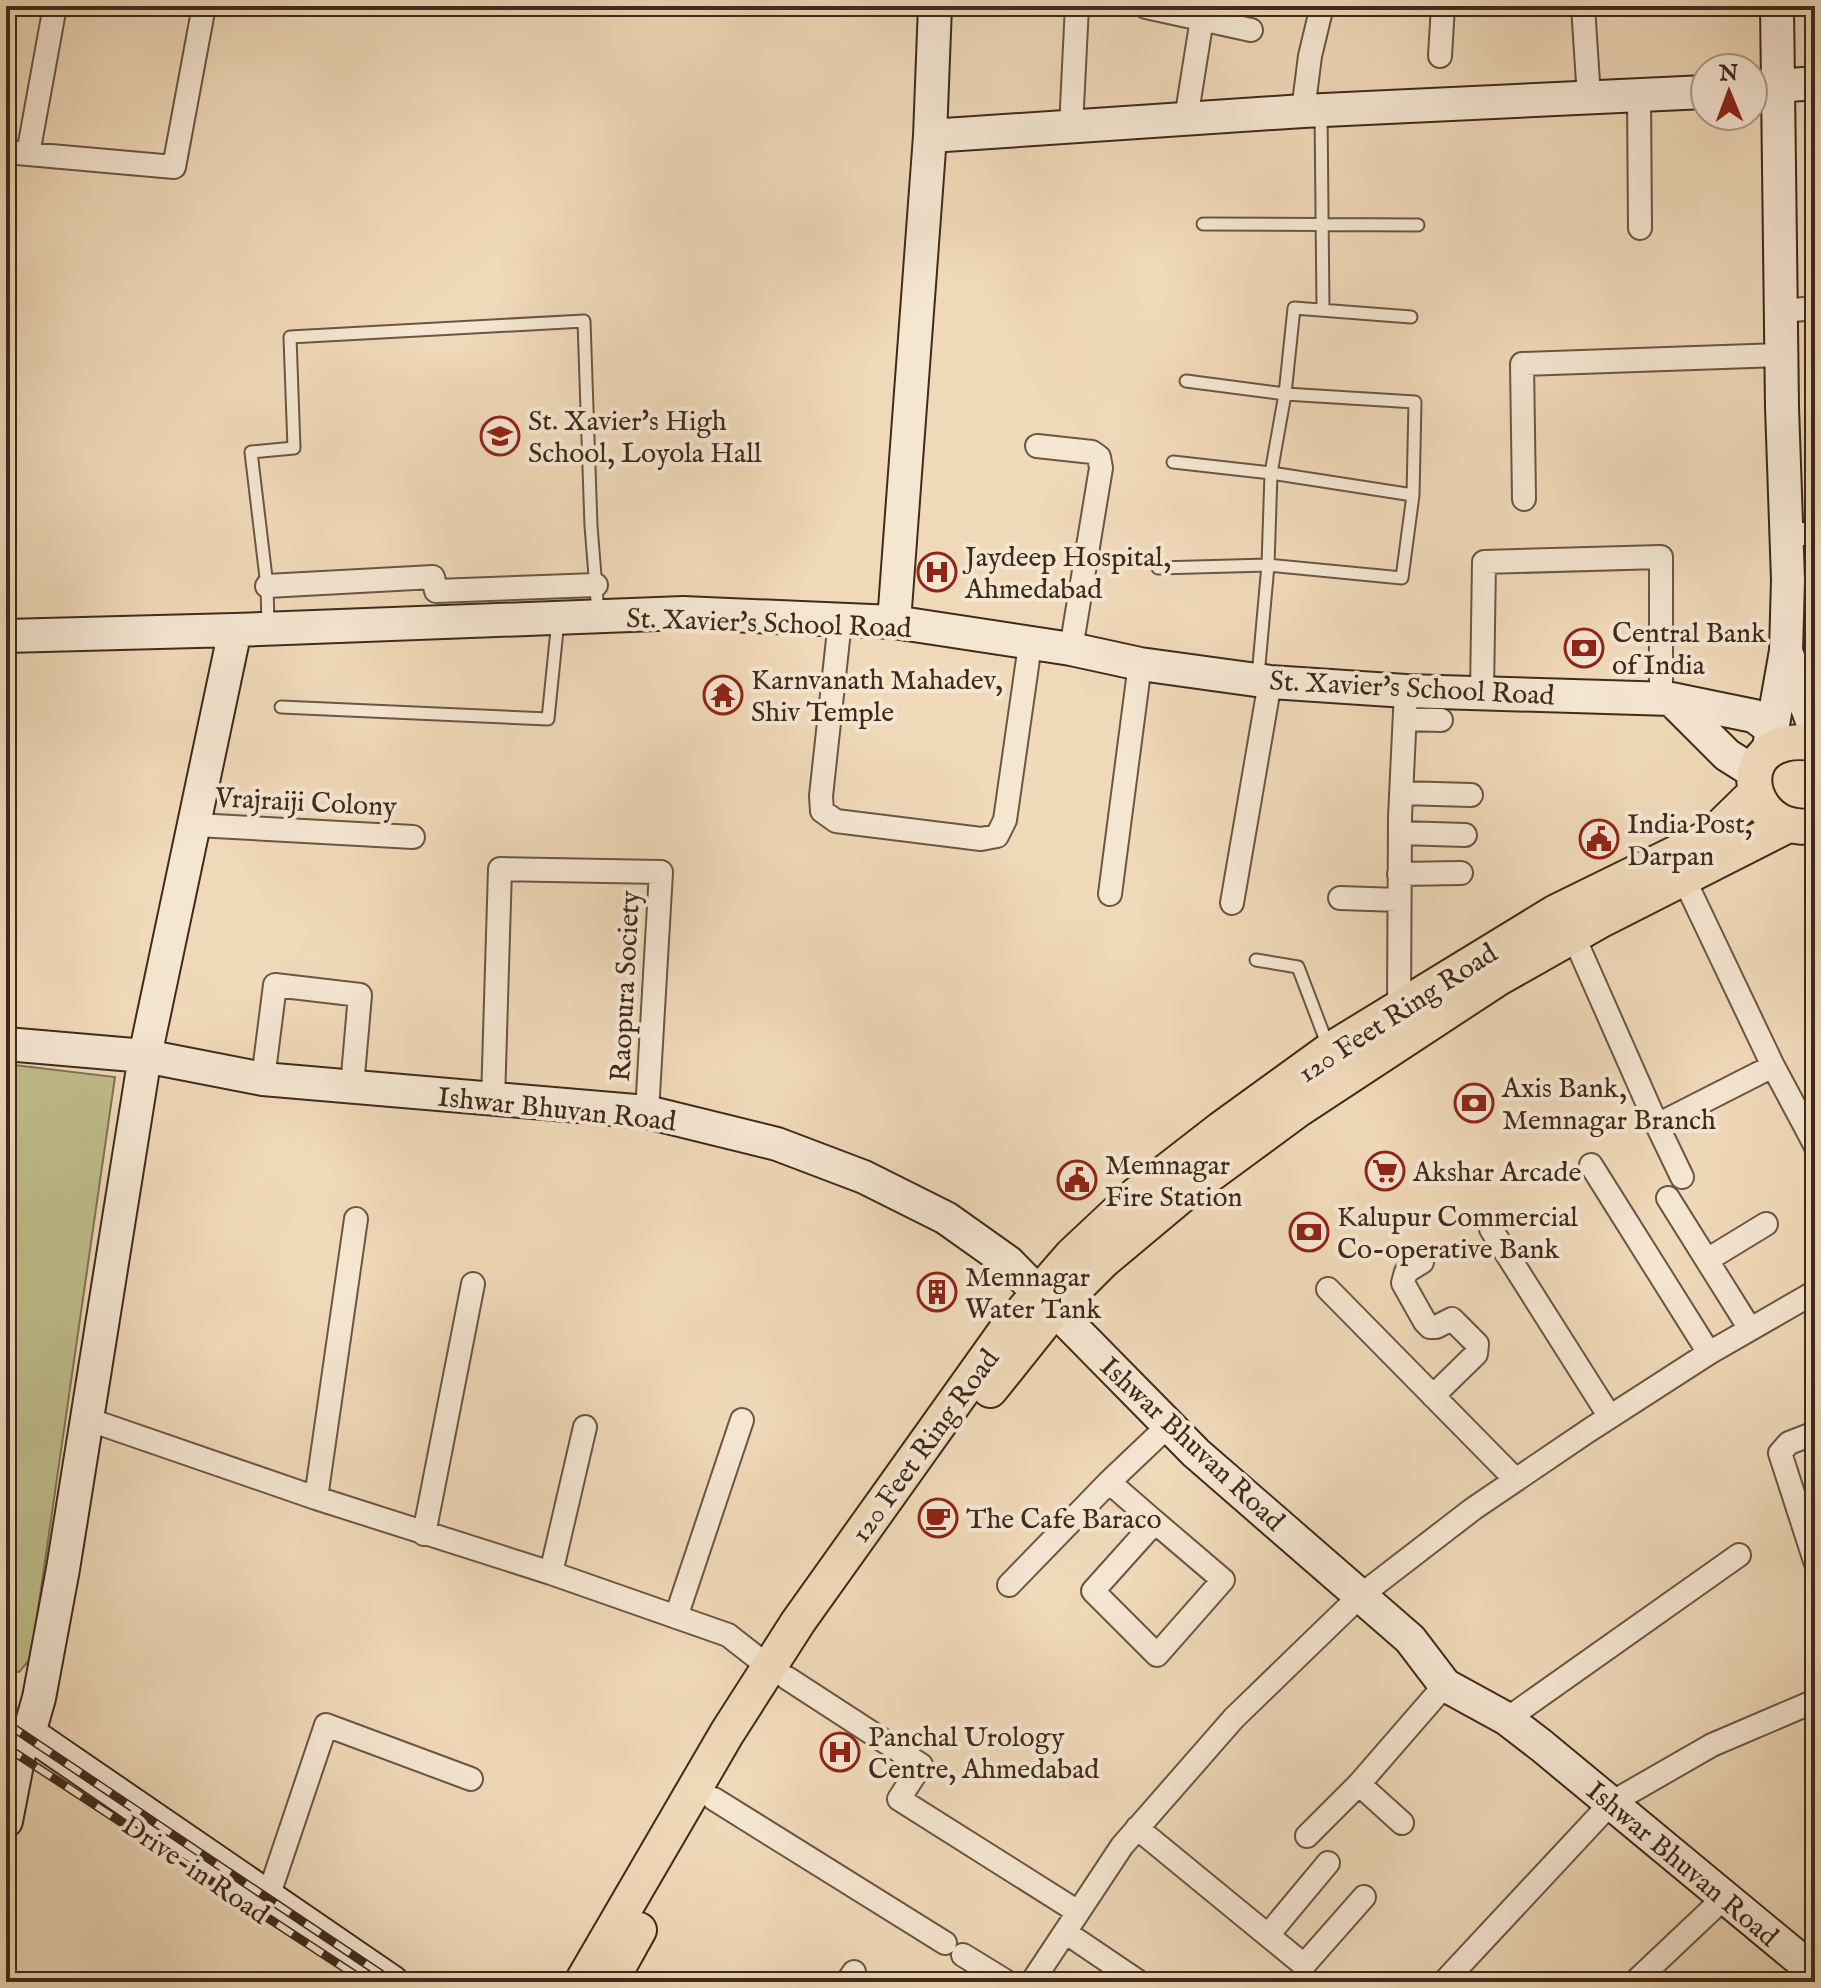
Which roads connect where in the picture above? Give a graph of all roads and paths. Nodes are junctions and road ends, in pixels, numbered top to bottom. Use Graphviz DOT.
graph roads {
  1 [pos="55,6"];
  2 [pos="204,6"];
  3 [pos="935,6"];
  4 [pos="1077,6"];
  5 [pos="1322,6"];
  6 [pos="1443,6"];
  7 [pos="1583,6"];
  8 [pos="1777,6"];
  9 [pos="1146,7"];
  10 [pos="1203,13"];
  11 [pos="1251,30"];
  12 [pos="1440,56"];
  13 [pos="1769,60"];
  14 [pos="1815,83"];
  15 [pos="1769,87"];
  16 [pos="1689,93"];
  17 [pos="1639,95"];
  18 [pos="1589,98"];
  19 [pos="1312,111"];
  20 [pos="1186,119"];
  21 [pos="1071,127"];
  22 [pos="1768,132"];
  23 [pos="930,136"];
  24 [pos="17,153"];
  25 [pos="1322,223"];
  26 [pos="1203,224"];
  27 [pos="1418,225"];
  28 [pos="1640,228"];
  29 [pos="1815,308"];
  30 [pos="1323,310"];
  31 [pos="1782,311"];
  32 [pos="1411,317"];
  33 [pos="1782,355"];
  34 [pos="1186,381"];
  35 [pos="1285,394"];
  36 [pos="1037,446"];
  37 [pos="1173,462"];
  38 [pos="1271,473"];
  39 [pos="1413,495"];
  40 [pos="1524,499"];
  41 [pos="1801,534"];
  42 [pos="1268,565"];
  43 [pos="1158,568"];
  44 [pos="596,585"];
  45 [pos="267,586"];
  46 [pos="598,617"];
  47 [pos="558,618"];
  48 [pos="840,621"];
  49 [pos="894,622"];
  50 [pos="269,629"];
  51 [pos="235,630"];
  52 [pos="6,636"];
  53 [pos="1030,645"];
  54 [pos="1071,649"];
  55 [pos="1786,651"];
  56 [pos="1140,664"];
  57 [pos="1264,681"];
  58 [pos="1482,692"];
  59 [pos="1666,699"];
  60 [pos="1406,705"];
  61 [pos="281,707"];
  62 [pos="1441,720"];
  63 [pos="1815,729"];
  64 [pos="1815,743"];
  65 [pos="1752,769"];
  66 [pos="1401,793"];
  67 [pos="1471,795"];
  68 [pos="196,825"];
  69 [pos="1802,826"];
  70 [pos="1400,833"];
  71 [pos="1465,835"];
  72 [pos="413,837"];
  73 [pos="1461,873"];
  74 [pos="1399,874"];
  75 [pos="1684,879"];
  76 [pos="1110,894"];
  77 [pos="1340,898"];
  78 [pos="1399,900"];
  79 [pos="1232,903"];
  80 [pos="1573,935"];
  81 [pos="1256,960"];
  82 [pos="1399,1006"];
  83 [pos="6,1044"];
  84 [pos="1330,1050"];
  85 [pos="145,1056"];
  86 [pos="1773,1066"];
  87 [pos="263,1079"];
  88 [pos="352,1087"];
  89 [pos="493,1100"];
  90 [pos="647,1112"];
  91 [pos="1810,1121"];
  92 [pos="1657,1125"];
  93 [pos="1815,1145"];
  94 [pos="1591,1165"];
  95 [pos="1682,1177"];
  96 [pos="1668,1198"];
  97 [pos="356,1219"];
  98 [pos="1766,1224"];
  99 [pos="1491,1229"];
  100 [pos="1707,1260"];
  101 [pos="1422,1262"];
  102 [pos="473,1284"];
  103 [pos="1328,1289"];
  104 [pos="1815,1292"];
  105 [pos="1046,1301"];
  106 [pos="1750,1329"];
  107 [pos="1709,1353"];
  108 [pos="1433,1396"];
  109 [pos="1610,1417"];
  110 [pos="87,1419"];
  111 [pos="742,1420"];
  112 [pos="1168,1426"];
  113 [pos="585,1427"];
  114 [pos="1815,1433"];
  115 [pos="1516,1480"];
  116 [pos="1109,1482"];
  117 [pos="316,1498"];
  118 [pos="1806,1506"];
  119 [pos="1155,1522"];
  120 [pos="424,1534"];
  121 [pos="1739,1555"];
  122 [pos="1815,1561"];
  123 [pos="551,1573"];
  124 [pos="1009,1585"];
  125 [pos="1360,1596"];
  126 [pos="676,1617"];
  127 [pos="778,1673"];
  128 [pos="1445,1685"];
  129 [pos="1815,1701"];
  130 [pos="1507,1719"];
  131 [pos="21,1738"];
  132 [pos="471,1779"];
  133 [pos="1359,1784"];
  134 [pos="714,1799"];
  135 [pos="1611,1803"];
  136 [pos="6,1821"];
  137 [pos="1402,1823"];
  138 [pos="1137,1828"];
  139 [pos="1307,1836"];
  140 [pos="1328,1863"];
  141 [pos="1726,1896"];
  142 [pos="268,1897"];
  143 [pos="1364,1897"];
  144 [pos="1078,1912"];
  145 [pos="1065,1932"];
  146 [pos="1268,1935"];
  147 [pos="1815,1972"];
  148 [pos="361,1982"];
  149 [pos="392,1982"];
  150 [pos="582,1982"];
  151 [pos="610,1982"];
  152 [pos="1007,1982"];
  153 [pos="1032,1982"];
  154 [pos="1139,1982"];
  155 [pos="1444,1982"];
  156 [pos="1635,1982"];
  1 -- 24 [label="street"];
  2 -- 24 [label="street"];
  3 -- 23 [label="street"];
  4 -- 21 [label="street"];
  5 -- 19 [label="street"];
  6 -- 12 [label="street"];
  7 -- 18 [label="street"];
  8 -- 13 [label="street"];
  9 -- 10 [label="street"];
  10 -- 11 [label="street"];
  10 -- 20 [label="street"];
  14 -- 15 [label="street"];
  16 -- 17 [label="street"];
  17 -- 18 [label="street"];
  17 -- 28 [label="street"];
  18 -- 19 [label="street"];
  19 -- 20 [label="street"];
  19 -- 25 [label="lane"];
  20 -- 21 [label="street"];
  21 -- 23 [label="street"];
  22 -- 31 [label="street"];
  23 -- 49 [label="street"];
  25 -- 26 [label="lane"];
  25 -- 27 [label="lane"];
  25 -- 30 [label="lane"];
  29 -- 31 [label="street"];
  30 -- 32 [label="lane"];
  30 -- 35 [label="lane"];
  31 -- 33 [label="street"];
  33 -- 40 [label="street"];
  33 -- 41 [label="street"];
  34 -- 35 [label="lane"];
  35 -- 38 [label="lane"];
  35 -- 39 [label="lane"];
  36 -- 54 [label="street"];
  37 -- 38 [label="lane"];
  38 -- 39 [label="lane"];
  38 -- 42 [label="lane"];
  39 -- 42 [label="lane"];
  41 -- 55 [label="street"];
  42 -- 43 [label="lane"];
  42 -- 57 [label="lane"];
  44 -- 45 [label="street"];
  44 -- 45 [label="lane"];
  44 -- 46 [label="lane"];
  45 -- 50 [label="lane"];
  46 -- 47 [label="street, St. Xavier's School Road"];
  46 -- 48 [label="street, St. Xavier's School Road"];
  47 -- 50 [label="street, St. Xavier's School Road"];
  47 -- 61 [label="lane"];
  48 -- 49 [label="street, St. Xavier's School Road"];
  48 -- 53 [label="street"];
  49 -- 53 [label="street, St. Xavier's School Road"];
  50 -- 51 [label="street, St. Xavier's School Road"];
  51 -- 52 [label="street, St. Xavier's School Road"];
  51 -- 68 [label="street"];
  53 -- 54 [label="street, St. Xavier's School Road"];
  54 -- 56 [label="street, St. Xavier's School Road"];
  55 -- 63 [label="street"];
  55 -- 65 [label="street"];
  56 -- 57 [label="street, St. Xavier's School Road"];
  56 -- 76 [label="street"];
  57 -- 60 [label="street, St. Xavier's School Road"];
  57 -- 79 [label="street"];
  58 -- 59 [label="street, St. Xavier's School Road"];
  58 -- 59 [label="street"];
  58 -- 60 [label="street, St. Xavier's School Road"];
  59 -- 65 [label="street"];
  59 -- 65 [label="street, St. Xavier's School Road"];
  60 -- 62 [label="street"];
  60 -- 66 [label="street"];
  64 -- 65 [label="main road"];
  65 -- 69 [label="main road"];
  65 -- 82 [label="main road, 120 Feet Ring Road"];
  66 -- 67 [label="street"];
  66 -- 70 [label="street"];
  68 -- 72 [label="street, Vrajraiji Colony"];
  68 -- 85 [label="street"];
  69 -- 75 [label="main road, 120 Feet Ring Road"];
  70 -- 71 [label="street"];
  70 -- 74 [label="street"];
  73 -- 74 [label="street"];
  74 -- 78 [label="street"];
  75 -- 80 [label="main road, 120 Feet Ring Road"];
  75 -- 86 [label="street"];
  77 -- 78 [label="street"];
  78 -- 82 [label="street"];
  80 -- 92 [label="street"];
  80 -- 105 [label="main road, 120 Feet Ring Road"];
  81 -- 84 [label="lane"];
  82 -- 84 [label="main road, 120 Feet Ring Road"];
  83 -- 85 [label="street, Ishwar Bhuvan Road"];
  84 -- 105 [label="main road, 120 Feet Ring Road"];
  85 -- 87 [label="street, Ishwar Bhuvan Road"];
  85 -- 110 [label="street"];
  86 -- 91 [label="street"];
  86 -- 92 [label="street"];
  87 -- 88 [label="street, Ishwar Bhuvan Road"];
  87 -- 88 [label="street"];
  88 -- 89 [label="street, Ishwar Bhuvan Road"];
  89 -- 90 [label="street, Ishwar Bhuvan Road"];
  89 -- 90 [label="street, Raopura Society"];
  90 -- 105 [label="street, Ishwar Bhuvan Road"];
  91 -- 93 [label="street"];
  92 -- 95 [label="street"];
  94 -- 107 [label="street"];
  96 -- 100 [label="street"];
  97 -- 117 [label="street"];
  98 -- 100 [label="street"];
  99 -- 109 [label="street"];
  100 -- 106 [label="street"];
  101 -- 108 [label="street"];
  102 -- 120 [label="street"];
  103 -- 108 [label="street"];
  104 -- 106 [label="street"];
  105 -- 112 [label="street, Ishwar Bhuvan Road"];
  105 -- 127 [label="main road, 120 Feet Ring Road"];
  106 -- 107 [label="street"];
  107 -- 109 [label="street"];
  108 -- 115 [label="street"];
  109 -- 115 [label="street"];
  110 -- 117 [label="street"];
  110 -- 131 [label="street"];
  111 -- 126 [label="street"];
  112 -- 116 [label="street"];
  112 -- 125 [label="street, Ishwar Bhuvan Road"];
  113 -- 123 [label="street"];
  114 -- 118 [label="street"];
  115 -- 125 [label="street"];
  116 -- 119 [label="street"];
  116 -- 124 [label="street"];
  117 -- 120 [label="street"];
  118 -- 122 [label="street"];
  119 -- 119 [label="street"];
  120 -- 123 [label="street"];
  121 -- 130 [label="street"];
  123 -- 126 [label="street"];
  125 -- 128 [label="street, Ishwar Bhuvan Road"];
  125 -- 138 [label="street"];
  126 -- 127 [label="street"];
  127 -- 134 [label="main road, 120 Feet Ring Road"];
  127 -- 144 [label="street"];
  127 -- 150 [label="main road, 120 Feet Ring Road"];
  128 -- 130 [label="street, Ishwar Bhuvan Road"];
  128 -- 133 [label="street"];
  129 -- 135 [label="street"];
  130 -- 135 [label="street, Ishwar Bhuvan Road"];
  131 -- 136 [label="street"];
  131 -- 142 [label="street"];
  131 -- 148 [label="street, Drive-in Road"];
  132 -- 142 [label="street"];
  133 -- 137 [label="street"];
  133 -- 139 [label="street"];
  134 -- 151 [label="main road, 120 Feet Ring Road"];
  134 -- 152 [label="street"];
  135 -- 141 [label="street, Ishwar Bhuvan Road"];
  135 -- 155 [label="street"];
  138 -- 144 [label="street"];
  138 -- 146 [label="street"];
  140 -- 146 [label="street"];
  141 -- 147 [label="street, Ishwar Bhuvan Road"];
  141 -- 156 [label="street"];
  142 -- 149 [label="street"];
  143 -- 146 [label="street"];
  144 -- 145 [label="street"];
  145 -- 153 [label="street"];
  145 -- 154 [label="street"];
}
